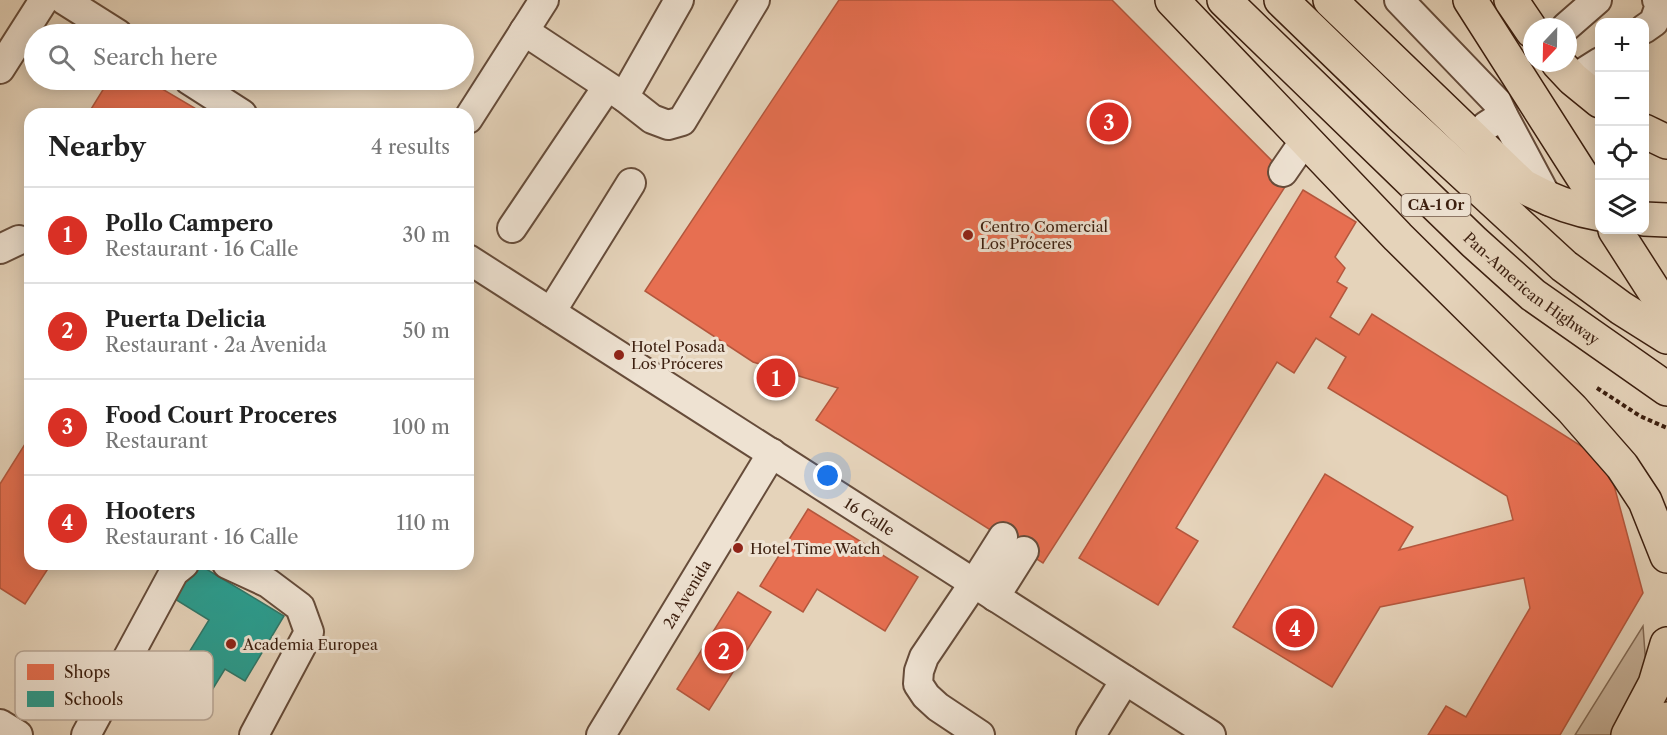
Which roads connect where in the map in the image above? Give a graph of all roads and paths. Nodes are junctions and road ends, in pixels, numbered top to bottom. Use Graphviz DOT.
graph roads {
  1 [pos="44,0"];
  2 [pos="64,0"];
  3 [pos="544,0"];
  4 [pos="680,0"];
  5 [pos="755,0"];
  6 [pos="1172,0"];
  7 [pos="1224,0"];
  8 [pos="1281,0"];
  9 [pos="1330,0"];
  10 [pos="1400,0"];
  11 [pos="1470,0"];
  12 [pos="1511,0"];
  13 [pos="1597,0"];
  14 [pos="1657,0"];
  15 [pos="1523,18"];
  16 [pos="1576,18"];
  17 [pos="102,24"];
  18 [pos="1649,26"];
  19 [pos="13,28"];
  20 [pos="524,32"];
  21 [pos="1577,68"];
  22 [pos="0,69"];
  23 [pos="205,90"];
  24 [pos="615,92"];
  25 [pos="1595,95"];
  26 [pos="233,108"];
  27 [pos="474,110"];
  28 [pos="1503,115"];
  29 [pos="1649,133"];
  30 [pos="1471,137"];
  31 [pos="1305,140"];
  32 [pos="1667,142"];
  33 [pos="1283,172"];
  34 [pos="631,183"];
  35 [pos="1582,207"];
  36 [pos="1649,219"];
  37 [pos="1667,220"];
  38 [pos="512,228"];
  39 [pos="1618,234"];
  40 [pos="474,263"];
  41 [pos="1667,311"];
  42 [pos="551,312"];
  43 [pos="1667,337"];
  44 [pos="1667,388"];
  45 [pos="772,453"];
  46 [pos="1013,544"];
  47 [pos="1667,556"];
  48 [pos="176,570"];
  49 [pos="240,570"];
  50 [pos="985,590"];
  51 [pos="1667,644"];
  52 [pos="131,651"];
  53 [pos="1125,680"];
  54 [pos="1667,719"];
  55 [pos="94,720"];
  56 [pos="0,724"];
  57 [pos="18,735"];
  58 [pos="86,735"];
  59 [pos="254,735"];
  60 [pos="601,735"];
  61 [pos="980,735"];
  62 [pos="1091,735"];
  63 [pos="1211,735"];
  64 [pos="1628,735"];
  65 [pos="1657,735"];
  1 -- 19 [label="street"];
  2 -- 17 [label="street"];
  3 -- 20 [label="street"];
  4 -- 24 [label="street"];
  5 -- 24 [label="street"];
  6 -- 31 [label="main road"];
  7 -- 44 [label="main road, Pan-American Highway / CA-1 Or"];
  8 -- 43 [label="main road, CA-1 Or"];
  9 -- 30 [label="main road"];
  10 -- 28 [label="street"];
  11 -- 35 [label="main road"];
  12 -- 15 [label="main road"];
  13 -- 16 [label="street"];
  14 -- 18 [label="street"];
  19 -- 22 [label="street"];
  20 -- 24 [label="street"];
  20 -- 27 [label="street"];
  21 -- 25 [label="main road"];
  23 -- 26 [label="street"];
  24 -- 38 [label="street"];
  28 -- 30 [label="street"];
  28 -- 35 [label="street"];
  29 -- 32 [label="main road"];
  30 -- 35 [label="main road"];
  31 -- 33 [label="street"];
  31 -- 47 [label="main road"];
  34 -- 42 [label="street"];
  36 -- 37 [label="main road"];
  39 -- 41 [label="main road"];
  40 -- 42 [label="street, 16 Calle"];
  42 -- 45 [label="street, 16 Calle"];
  45 -- 50 [label="street, 16 Calle"];
  45 -- 60 [label="street, 2a Avenida"];
  46 -- 50 [label="street"];
  48 -- 52 [label="street"];
  49 -- 59 [label="street"];
  50 -- 53 [label="street, 16 Calle"];
  50 -- 61 [label="street"];
  51 -- 64 [label="main road"];
  53 -- 62 [label="street"];
  53 -- 63 [label="street, 16 Calle"];
  54 -- 65 [label="main road"];
  55 -- 58 [label="street"];
  56 -- 57 [label="street"];
}
